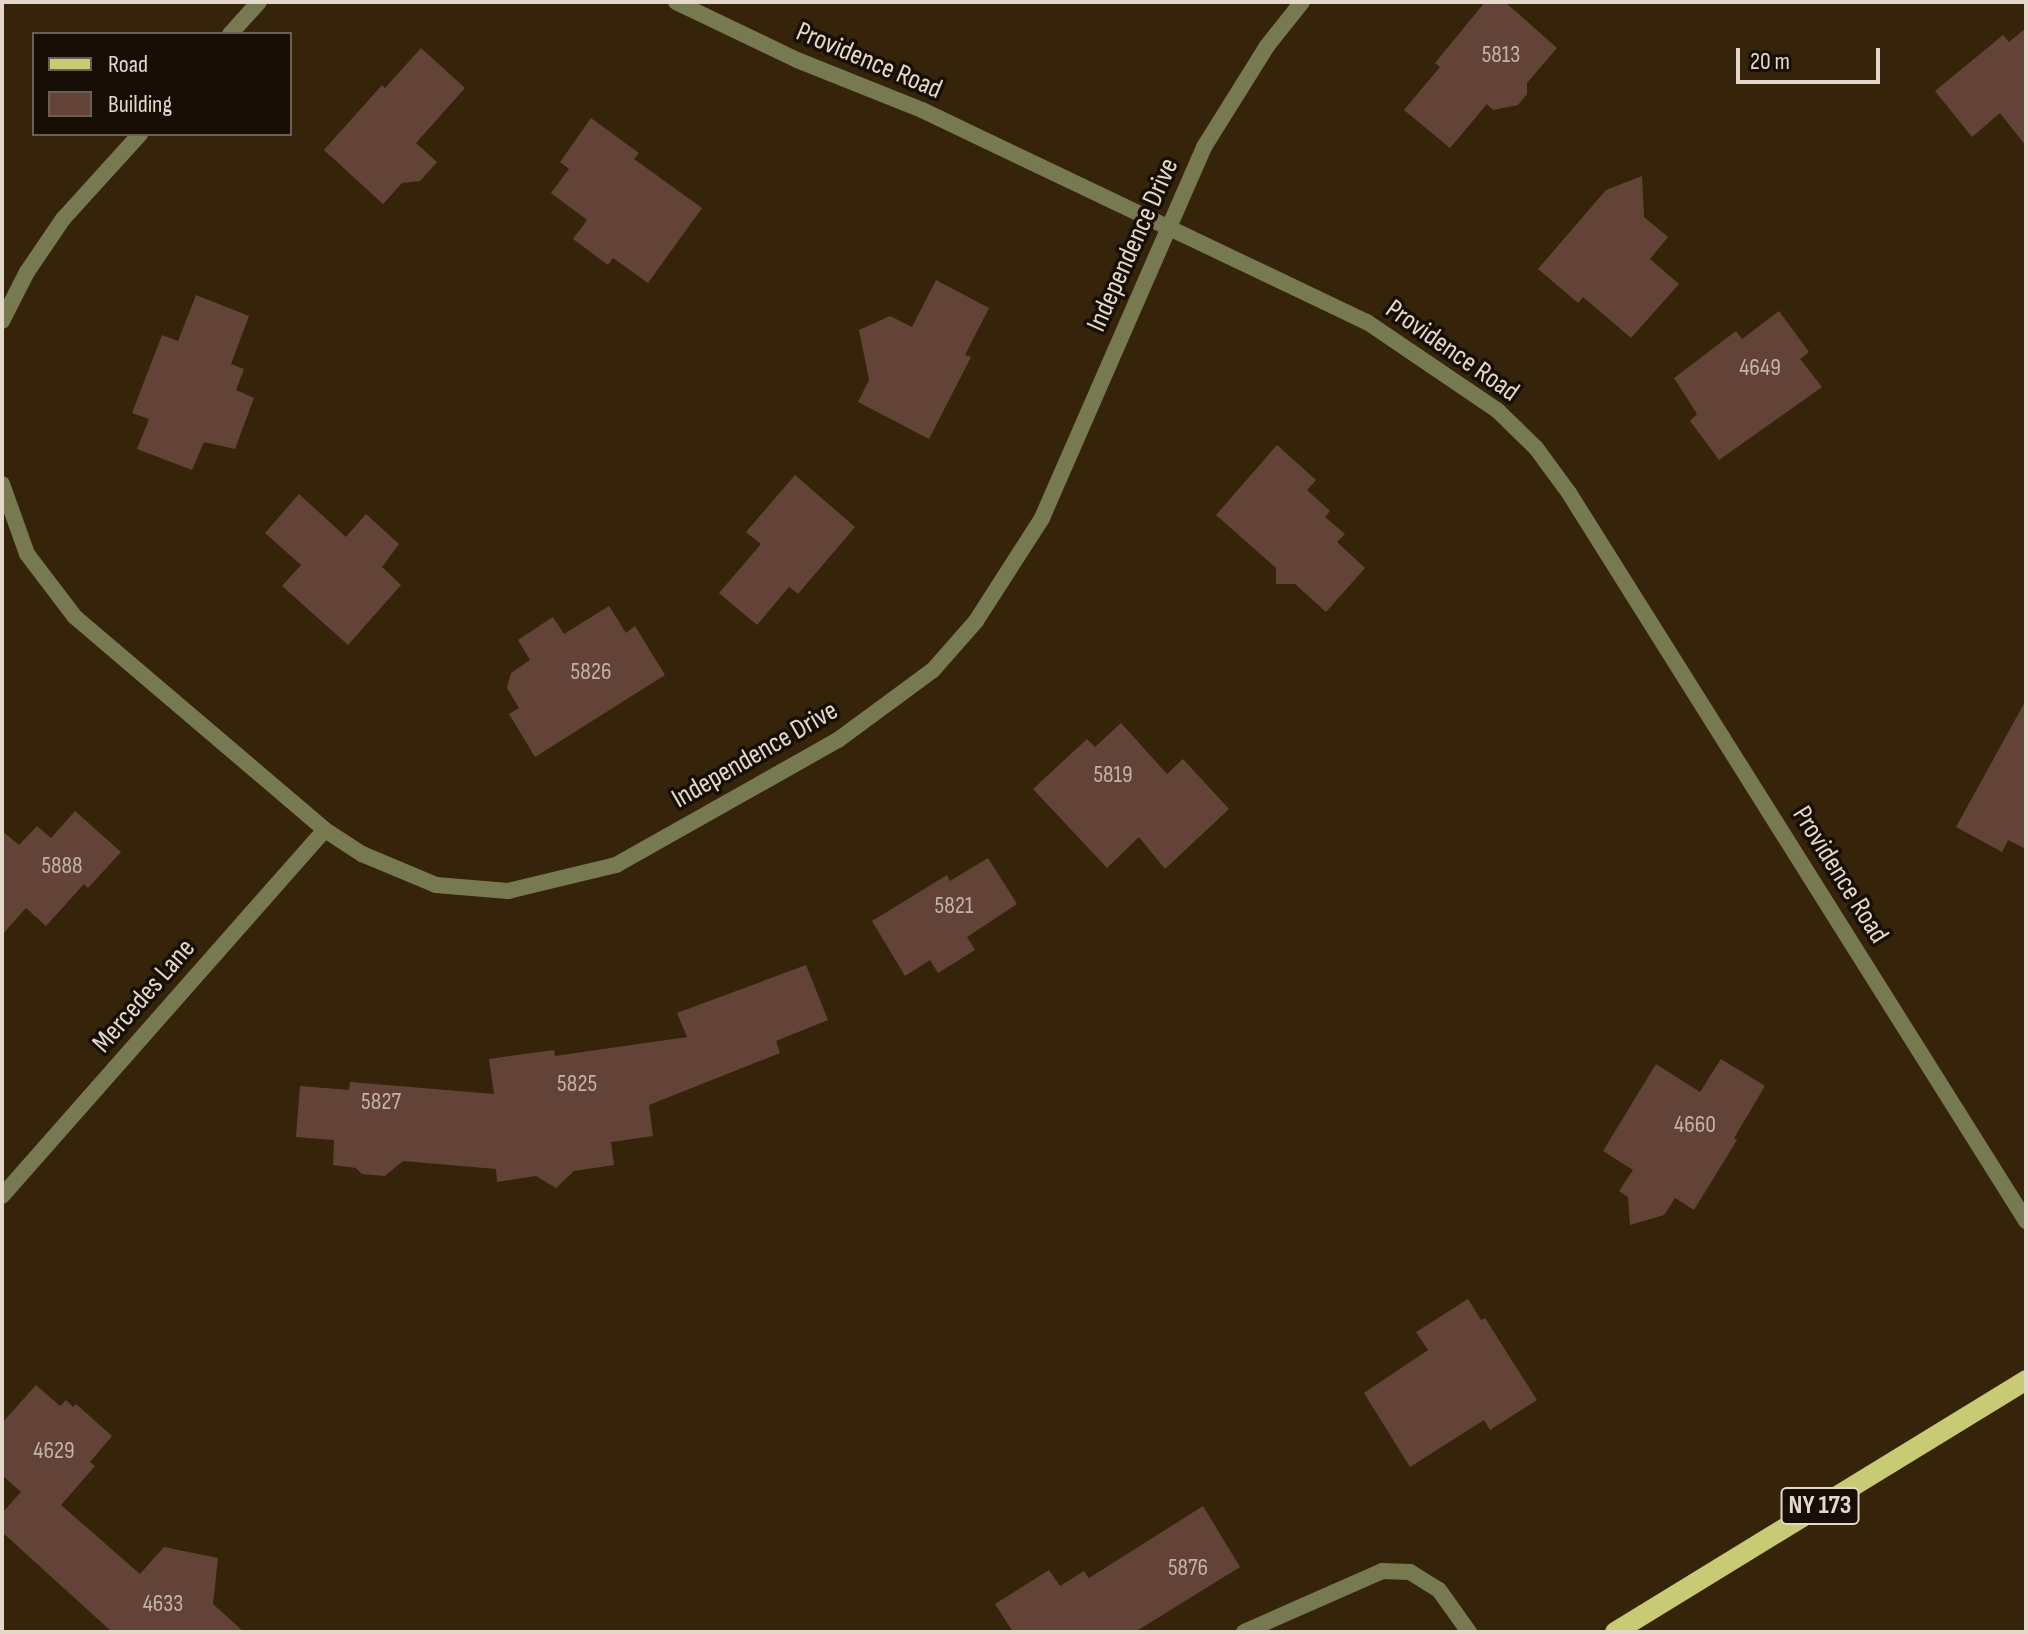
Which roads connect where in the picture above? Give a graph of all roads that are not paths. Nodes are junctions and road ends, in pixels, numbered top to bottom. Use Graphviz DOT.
graph roads {
  1 [pos="259,2"];
  2 [pos="676,2"];
  3 [pos="1302,2"];
  4 [pos="232,32"];
  5 [pos="138,136"];
  6 [pos="1169,227"];
  7 [pos="2,321"];
  8 [pos="2,484"];
  9 [pos="325,830"];
  10 [pos="2,1196"];
  11 [pos="2026,1221"];
  12 [pos="2026,1380"];
  13 [pos="1244,1632"];
  14 [pos="1469,1632"];
  15 [pos="1615,1632"];
  1 -- 4 [label="street"];
  2 -- 6 [label="street, Providence Road"];
  3 -- 6 [label="street, Independence Drive"];
  5 -- 7 [label="street"];
  6 -- 9 [label="street, Independence Drive"];
  6 -- 11 [label="street, Providence Road"];
  8 -- 9 [label="street, Independence Drive"];
  9 -- 10 [label="street, Mercedes Lane"];
  12 -- 15 [label="main road, NY 173"];
  13 -- 14 [label="street"];
}
